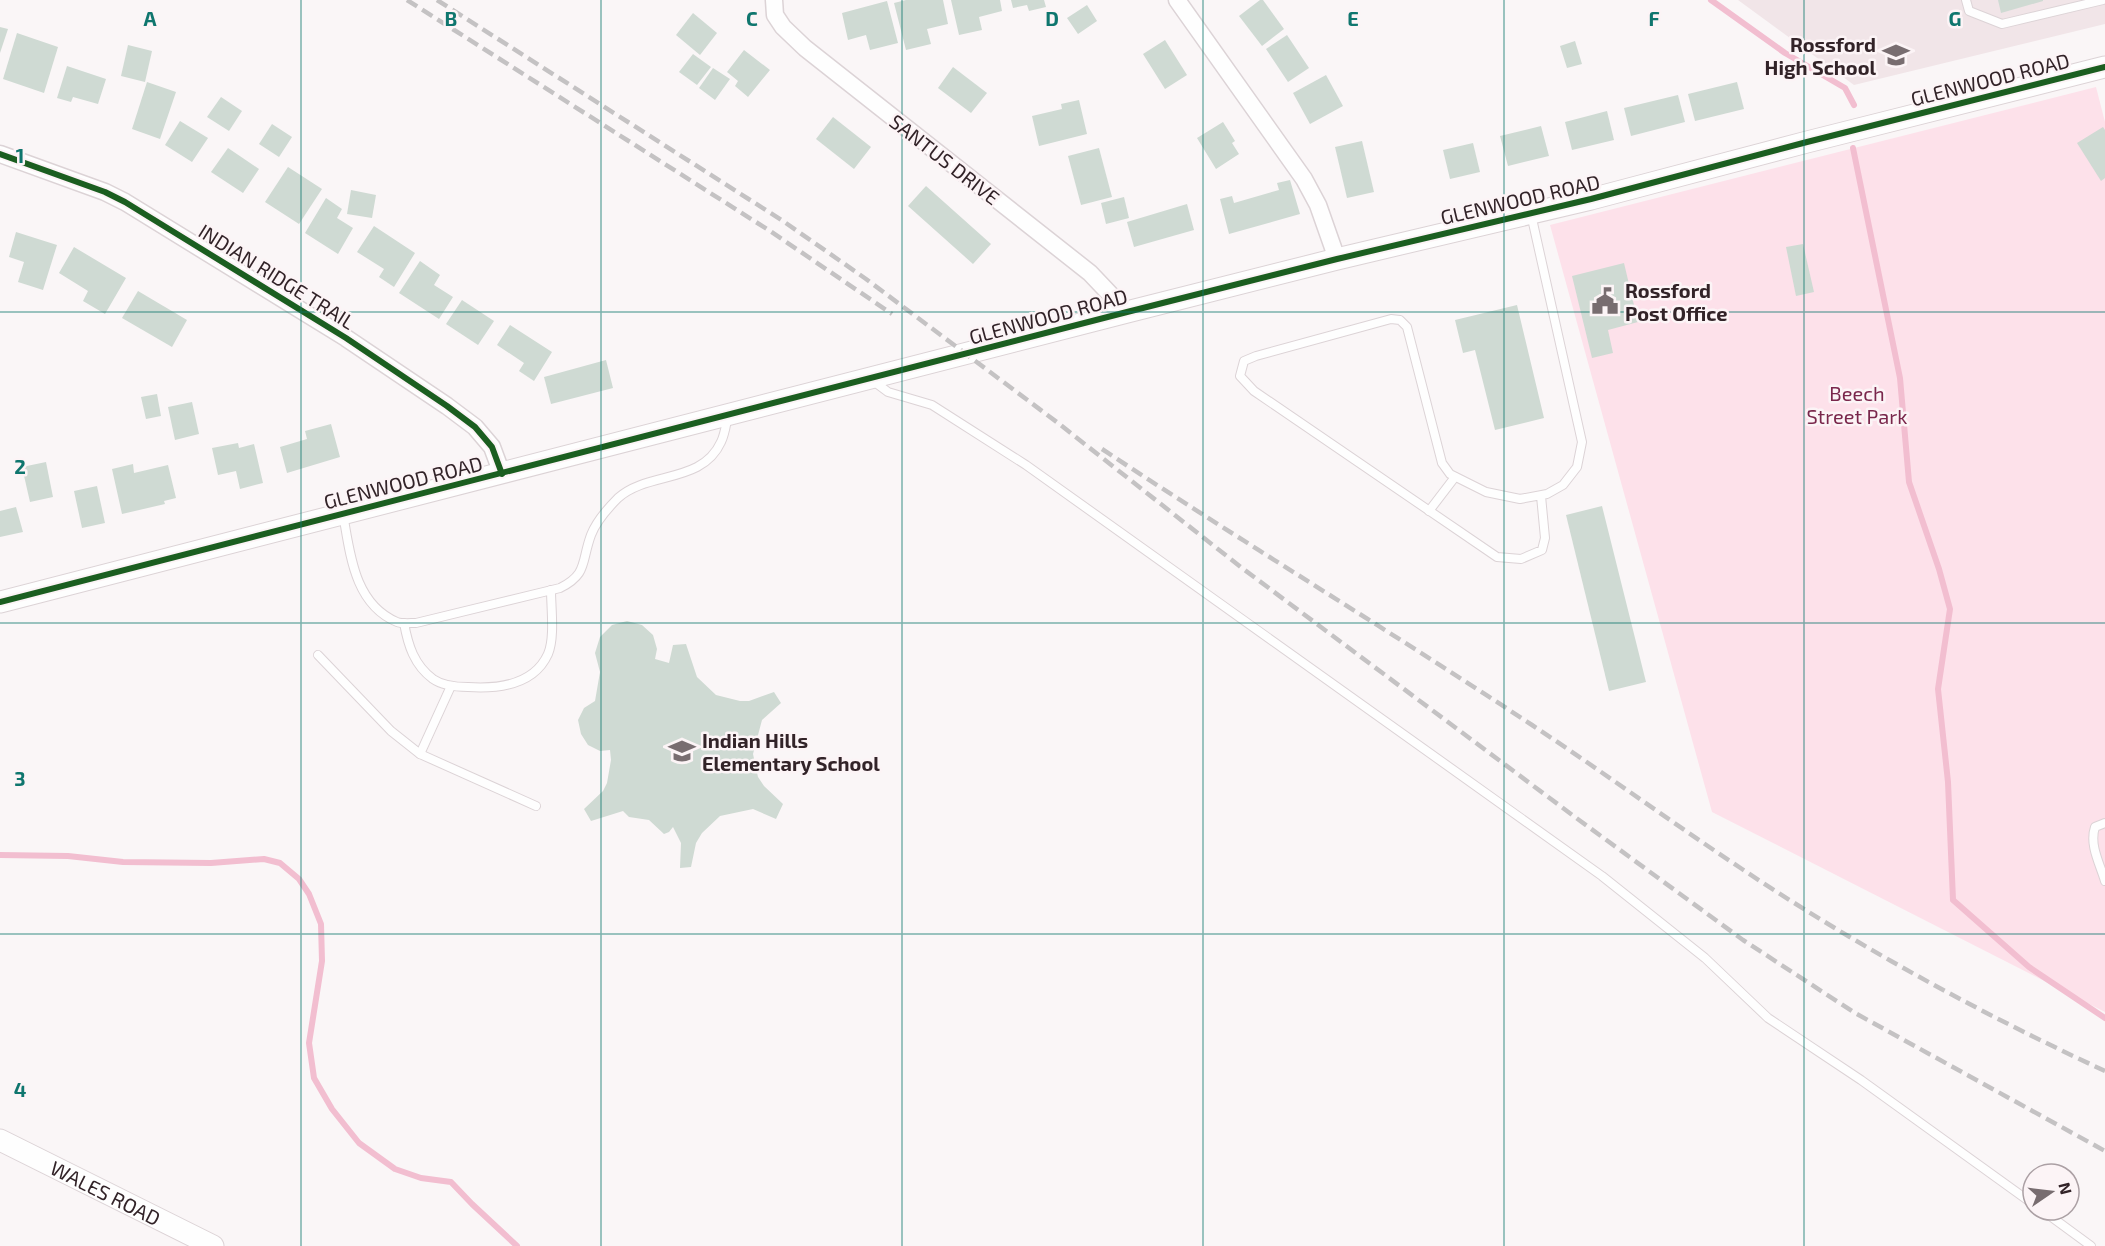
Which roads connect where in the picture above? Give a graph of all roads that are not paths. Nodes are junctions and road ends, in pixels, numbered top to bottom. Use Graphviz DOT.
graph roads {
  1 [pos="774,0"];
  2 [pos="1177,0"];
  3 [pos="1966,0"];
  4 [pos="2103,0"];
  5 [pos="2105,67"];
  6 [pos="0,154"];
  7 [pos="1531,214"];
  8 [pos="1337,259"];
  9 [pos="1127,312"];
  10 [pos="870,378"];
  11 [pos="728,414"];
  12 [pos="502,474"];
  13 [pos="1455,477"];
  14 [pos="1541,496"];
  15 [pos="1429,511"];
  16 [pos="343,513"];
  17 [pos="551,590"];
  18 [pos="0,602"];
  19 [pos="404,623"];
  20 [pos="318,655"];
  21 [pos="451,686"];
  22 [pos="420,754"];
  23 [pos="536,806"];
  24 [pos="2105,823"];
  25 [pos="2105,882"];
  26 [pos="0,1141"];
  27 [pos="2021,1195"];
  28 [pos="2058,1222"];
  29 [pos="213,1246"];
  30 [pos="2091,1246"];
  1 -- 9 [label="street, SANTUS DRIVE"];
  2 -- 8 [label="street"];
  3 -- 4 [label="lane"];
  5 -- 7 [label="street, GLENWOOD ROAD"];
  6 -- 12 [label="street, INDIAN RIDGE TRAIL"];
  7 -- 8 [label="street, GLENWOOD ROAD"];
  7 -- 14 [label="lane"];
  8 -- 9 [label="street, GLENWOOD ROAD"];
  9 -- 10 [label="street, GLENWOOD ROAD"];
  10 -- 11 [label="street, GLENWOOD ROAD"];
  10 -- 27 [label="lane"];
  11 -- 12 [label="street, GLENWOOD ROAD"];
  11 -- 17 [label="lane"];
  12 -- 16 [label="street, GLENWOOD ROAD"];
  13 -- 14 [label="lane"];
  13 -- 15 [label="lane"];
  13 -- 15 [label="lane"];
  14 -- 15 [label="lane"];
  16 -- 18 [label="street, GLENWOOD ROAD"];
  16 -- 19 [label="lane"];
  17 -- 19 [label="lane"];
  17 -- 21 [label="lane"];
  19 -- 21 [label="lane"];
  20 -- 22 [label="lane"];
  21 -- 22 [label="lane"];
  22 -- 23 [label="lane"];
  24 -- 25 [label="lane"];
  26 -- 29 [label="street, WALES ROAD"];
  28 -- 30 [label="lane"];
}
